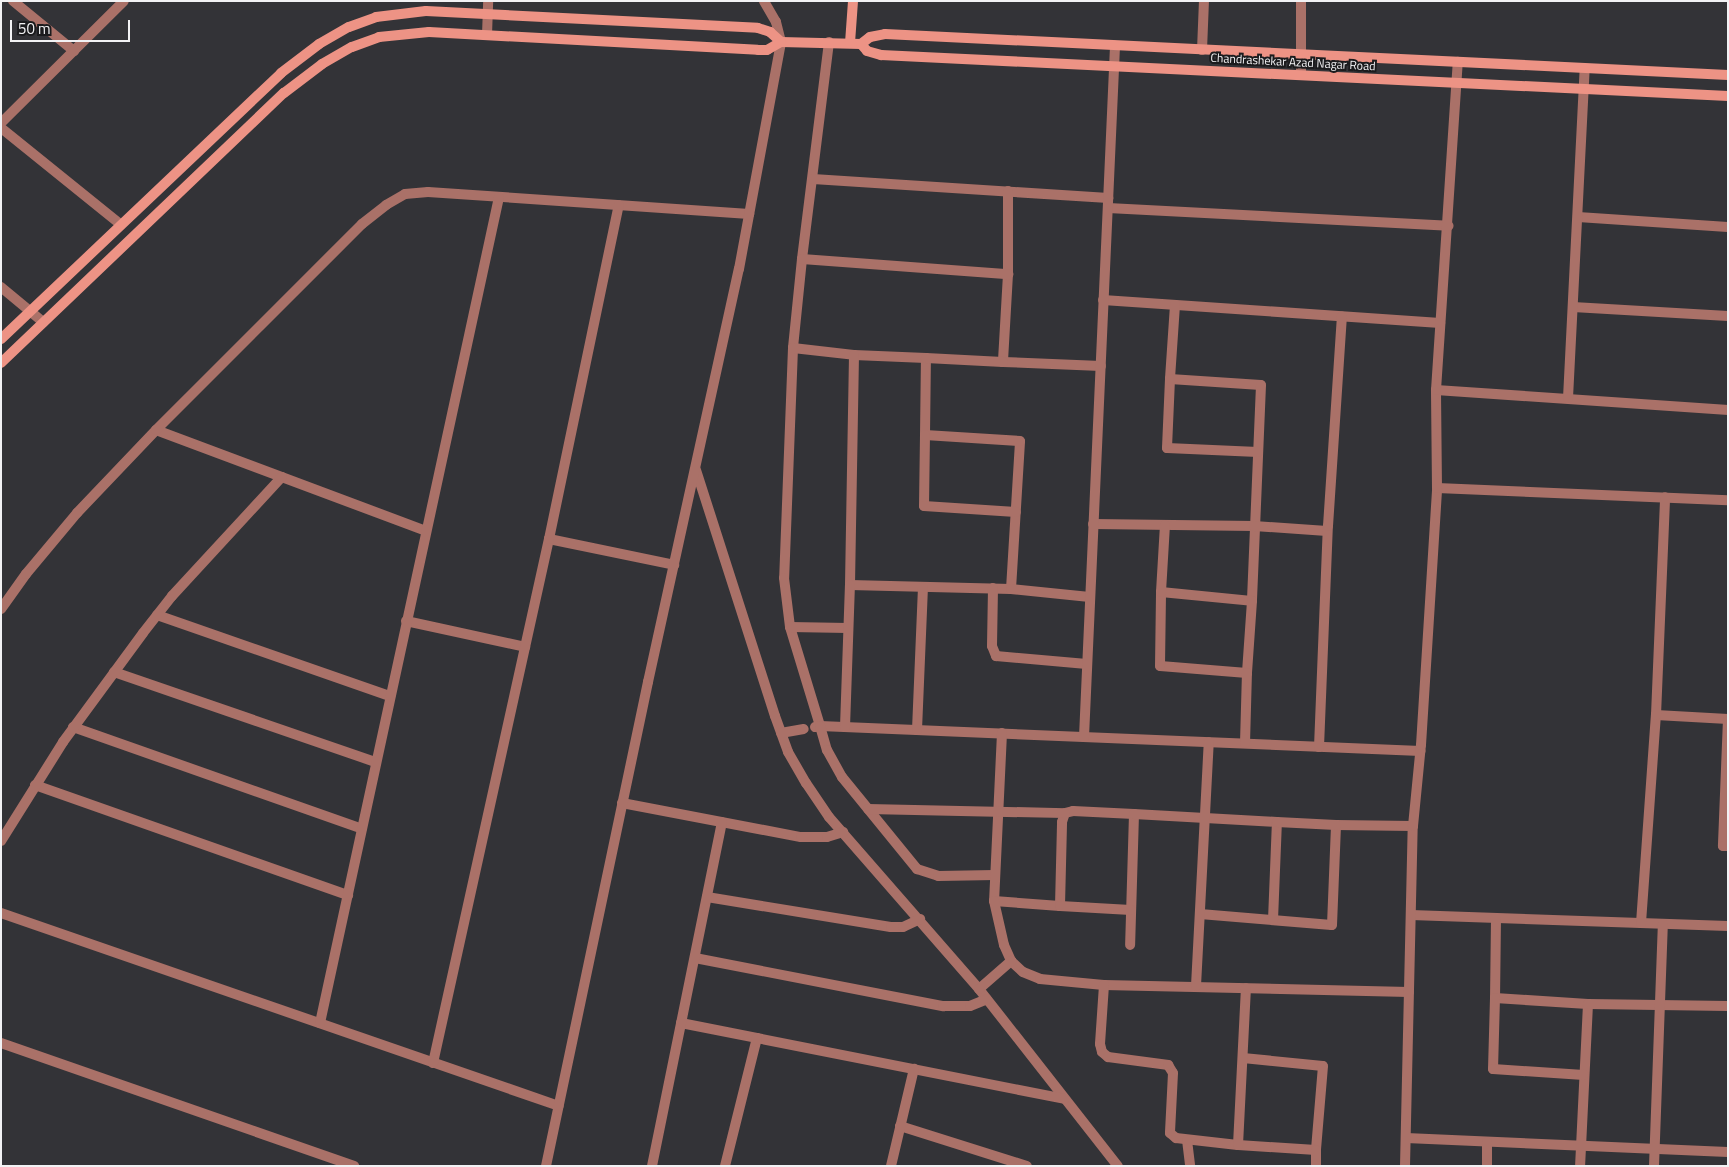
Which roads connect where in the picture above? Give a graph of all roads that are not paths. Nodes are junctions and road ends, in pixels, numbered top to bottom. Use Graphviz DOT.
graph roads {
  1 [pos="14,1"];
  2 [pos="124,1"];
  3 [pos="488,1"];
  4 [pos="764,1"];
  5 [pos="853,1"];
  6 [pos="1204,1"];
  7 [pos="1301,1"];
  8 [pos="488,14"];
  9 [pos="487,35"];
  10 [pos="781,42"];
  11 [pos="829,42"];
  12 [pos="850,43"];
  13 [pos="861,44"];
  14 [pos="1115,46"];
  15 [pos="1202,50"];
  16 [pos="74,51"];
  17 [pos="1300,55"];
  18 [pos="1458,62"];
  19 [pos="1114,66"];
  20 [pos="1585,68"];
  21 [pos="1301,75"];
  22 [pos="1728,75"];
  23 [pos="1457,82"];
  24 [pos="1583,89"];
  25 [pos="1728,96"];
  26 [pos="1,123"];
  27 [pos="1,128"];
  28 [pos="813,179"];
  29 [pos="1008,192"];
  30 [pos="499,196"];
  31 [pos="1108,203"];
  32 [pos="619,205"];
  33 [pos="749,214"];
  34 [pos="1578,217"];
  35 [pos="121,225"];
  36 [pos="1449,226"];
  37 [pos="1728,227"];
  38 [pos="802,259"];
  39 [pos="1008,274"];
  40 [pos="1,287"];
  41 [pos="1104,300"];
  42 [pos="1175,305"];
  43 [pos="1573,307"];
  44 [pos="31,310"];
  45 [pos="1342,316"];
  46 [pos="1728,316"];
  47 [pos="43,322"];
  48 [pos="1440,323"];
  49 [pos="1,339"];
  50 [pos="793,348"];
  51 [pos="854,355"];
  52 [pos="926,358"];
  53 [pos="1003,362"];
  54 [pos="1,363"];
  55 [pos="1101,366"];
  56 [pos="1170,379"];
  57 [pos="1436,390"];
  58 [pos="1568,398"];
  59 [pos="1728,410"];
  60 [pos="156,430"];
  61 [pos="925,435"];
  62 [pos="1258,452"];
  63 [pos="696,470"];
  64 [pos="282,478"];
  65 [pos="1437,488"];
  66 [pos="1665,497"];
  67 [pos="1728,500"];
  68 [pos="1016,512"];
  69 [pos="1093,524"];
  70 [pos="1165,525"];
  71 [pos="1254,526"];
  72 [pos="426,531"];
  73 [pos="1327,531"];
  74 [pos="549,539"];
  75 [pos="674,565"];
  76 [pos="850,584"];
  77 [pos="923,587"];
  78 [pos="993,588"];
  79 [pos="1011,589"];
  80 [pos="1162,592"];
  81 [pos="1090,597"];
  82 [pos="1252,601"];
  83 [pos="1,609"];
  84 [pos="157,615"];
  85 [pos="406,621"];
  86 [pos="790,627"];
  87 [pos="848,628"];
  88 [pos="525,647"];
  89 [pos="1087,664"];
  90 [pos="114,672"];
  91 [pos="1247,673"];
  92 [pos="390,696"];
  93 [pos="1656,715"];
  94 [pos="73,727"];
  95 [pos="845,727"];
  96 [pos="813,728"];
  97 [pos="917,730"];
  98 [pos="781,733"];
  99 [pos="1002,733"];
  100 [pos="1084,737"];
  101 [pos="1209,742"];
  102 [pos="1246,743"];
  103 [pos="1319,747"];
  104 [pos="1420,751"];
  105 [pos="376,762"];
  106 [pos="35,785"];
  107 [pos="1727,795"];
  108 [pos="622,803"];
  109 [pos="868,809"];
  110 [pos="998,810"];
  111 [pos="1065,813"];
  112 [pos="1134,814"];
  113 [pos="1205,819"];
  114 [pos="722,822"];
  115 [pos="1276,822"];
  116 [pos="1336,825"];
  117 [pos="1413,826"];
  118 [pos="362,829"];
  119 [pos="843,832"];
  120 [pos="1,841"];
  121 [pos="1728,846"];
  122 [pos="995,875"];
  123 [pos="348,895"];
  124 [pos="707,897"];
  125 [pos="994,901"];
  126 [pos="1060,906"];
  127 [pos="1131,910"];
  128 [pos="1,913"];
  129 [pos="1200,914"];
  130 [pos="1410,915"];
  131 [pos="1496,918"];
  132 [pos="920,919"];
  133 [pos="1273,920"];
  134 [pos="1641,923"];
  135 [pos="1663,924"];
  136 [pos="1728,926"];
  137 [pos="1130,945"];
  138 [pos="695,958"];
  139 [pos="1008,964"];
  140 [pos="1104,985"];
  141 [pos="1196,986"];
  142 [pos="1246,988"];
  143 [pos="979,989"];
  144 [pos="1409,992"];
  145 [pos="1495,998"];
  146 [pos="987,999"];
  147 [pos="1588,1004"];
  148 [pos="1661,1004"];
  149 [pos="1728,1006"];
  150 [pos="320,1023"];
  151 [pos="681,1023"];
  152 [pos="757,1038"];
  153 [pos="1,1043"];
  154 [pos="1243,1058"];
  155 [pos="433,1062"];
  156 [pos="914,1069"];
  157 [pos="1584,1075"];
  158 [pos="1065,1099"];
  159 [pos="559,1106"];
  160 [pos="900,1126"];
  161 [pos="1406,1138"];
  162 [pos="1188,1140"];
  163 [pos="1488,1142"];
  164 [pos="1238,1144"];
  165 [pos="1580,1146"];
  166 [pos="1655,1149"];
  167 [pos="1316,1150"];
  168 [pos="1728,1152"];
  169 [pos="354,1166"];
  170 [pos="546,1166"];
  171 [pos="652,1166"];
  172 [pos="725,1166"];
  173 [pos="891,1166"];
  174 [pos="1027,1166"];
  175 [pos="1118,1166"];
  176 [pos="1190,1166"];
  177 [pos="1316,1166"];
  178 [pos="1405,1166"];
  179 [pos="1487,1166"];
  180 [pos="1580,1166"];
  181 [pos="1654,1166"];
  1 -- 16 [label="street"];
  2 -- 16 [label="street"];
  3 -- 8 [label="street"];
  4 -- 10 [label="street"];
  5 -- 12 [label="street"];
  6 -- 15 [label="street"];
  7 -- 17 [label="street"];
  8 -- 9 [label="street"];
  8 -- 10 [label="street"];
  8 -- 35 [label="street"];
  9 -- 10 [label="street"];
  9 -- 47 [label="street"];
  10 -- 11 [label="street, Chandrashekar Azad Nagar Road"];
  10 -- 33 [label="street"];
  11 -- 12 [label="street, Chandrashekar Azad Nagar Road"];
  11 -- 28 [label="street"];
  12 -- 13 [label="street, Chandrashekar Azad Nagar Road"];
  13 -- 14 [label="street, Chandrashekar Azad Nagar Road"];
  13 -- 19 [label="street, Chandrashekar Azad Nagar Road"];
  14 -- 15 [label="street, Chandrashekar Azad Nagar Road"];
  14 -- 19 [label="street"];
  15 -- 17 [label="street, Chandrashekar Azad Nagar Road"];
  16 -- 26 [label="street"];
  17 -- 18 [label="street, Chandrashekar Azad Nagar Road"];
  17 -- 21 [label="street"];
  18 -- 20 [label="street, Chandrashekar Azad Nagar Road"];
  18 -- 23 [label="street"];
  19 -- 21 [label="street, Chandrashekar Azad Nagar Road"];
  19 -- 31 [label="street"];
  20 -- 22 [label="street, Chandrashekar Azad Nagar Road"];
  20 -- 24 [label="street"];
  21 -- 23 [label="street, Chandrashekar Azad Nagar Road"];
  23 -- 24 [label="street, Chandrashekar Azad Nagar Road"];
  23 -- 36 [label="street"];
  24 -- 25 [label="street, Chandrashekar Azad Nagar Road"];
  24 -- 34 [label="street"];
  27 -- 35 [label="street"];
  28 -- 29 [label="street"];
  28 -- 38 [label="street"];
  29 -- 31 [label="street"];
  29 -- 39 [label="street"];
  30 -- 32 [label="street"];
  30 -- 60 [label="street"];
  30 -- 72 [label="street"];
  31 -- 36 [label="street"];
  31 -- 41 [label="street"];
  32 -- 33 [label="street"];
  32 -- 74 [label="street"];
  33 -- 63 [label="street"];
  34 -- 37 [label="street"];
  34 -- 43 [label="street"];
  35 -- 44 [label="street"];
  36 -- 48 [label="street"];
  38 -- 39 [label="street"];
  38 -- 50 [label="street"];
  39 -- 53 [label="street"];
  40 -- 44 [label="street"];
  41 -- 42 [label="street"];
  41 -- 55 [label="street"];
  42 -- 45 [label="street"];
  42 -- 56 [label="street"];
  43 -- 46 [label="street"];
  43 -- 58 [label="street"];
  44 -- 47 [label="street"];
  44 -- 49 [label="street"];
  45 -- 48 [label="street"];
  45 -- 73 [label="street"];
  47 -- 54 [label="street"];
  48 -- 57 [label="street"];
  50 -- 51 [label="street"];
  50 -- 86 [label="street"];
  51 -- 52 [label="street"];
  51 -- 76 [label="street"];
  52 -- 53 [label="street"];
  52 -- 61 [label="street"];
  53 -- 55 [label="street"];
  55 -- 69 [label="street"];
  56 -- 62 [label="street"];
  56 -- 62 [label="street"];
  57 -- 58 [label="street"];
  57 -- 65 [label="street"];
  58 -- 59 [label="street"];
  60 -- 64 [label="street"];
  60 -- 83 [label="street"];
  61 -- 68 [label="street"];
  61 -- 68 [label="street"];
  62 -- 71 [label="street"];
  63 -- 75 [label="street"];
  63 -- 98 [label="street"];
  64 -- 72 [label="street"];
  64 -- 84 [label="street"];
  65 -- 66 [label="street"];
  65 -- 104 [label="street"];
  66 -- 67 [label="street"];
  66 -- 93 [label="street"];
  68 -- 79 [label="street"];
  69 -- 70 [label="street"];
  69 -- 81 [label="street"];
  70 -- 71 [label="street"];
  70 -- 80 [label="street"];
  71 -- 73 [label="street"];
  71 -- 82 [label="street"];
  72 -- 85 [label="street"];
  73 -- 103 [label="street"];
  74 -- 75 [label="street"];
  74 -- 88 [label="street"];
  75 -- 108 [label="street"];
  76 -- 77 [label="street"];
  76 -- 87 [label="street"];
  77 -- 78 [label="street"];
  77 -- 97 [label="street"];
  78 -- 79 [label="street"];
  78 -- 89 [label="street"];
  79 -- 81 [label="street"];
  80 -- 82 [label="street"];
  80 -- 91 [label="street"];
  81 -- 89 [label="street"];
  82 -- 91 [label="street"];
  84 -- 90 [label="street"];
  84 -- 92 [label="street"];
  85 -- 88 [label="street"];
  85 -- 92 [label="street"];
  86 -- 87 [label="street"];
  86 -- 96 [label="street"];
  87 -- 95 [label="street"];
  88 -- 155 [label="street"];
  89 -- 100 [label="street"];
  90 -- 94 [label="street"];
  90 -- 105 [label="street"];
  91 -- 102 [label="street"];
  92 -- 105 [label="street"];
  93 -- 107 [label="street"];
  93 -- 134 [label="street"];
  94 -- 106 [label="street"];
  94 -- 118 [label="street"];
  95 -- 96 [label="street"];
  95 -- 97 [label="street"];
  96 -- 98 [label="street"];
  96 -- 109 [label="street"];
  97 -- 99 [label="street"];
  98 -- 119 [label="street"];
  99 -- 100 [label="street"];
  99 -- 110 [label="street"];
  100 -- 101 [label="street"];
  101 -- 102 [label="street"];
  101 -- 113 [label="street"];
  102 -- 103 [label="street"];
  103 -- 104 [label="street"];
  104 -- 117 [label="street"];
  105 -- 118 [label="street"];
  106 -- 120 [label="street"];
  106 -- 123 [label="street"];
  107 -- 121 [label="street"];
  108 -- 114 [label="street"];
  108 -- 159 [label="street"];
  109 -- 110 [label="street"];
  109 -- 122 [label="street"];
  110 -- 111 [label="street"];
  110 -- 122 [label="street"];
  111 -- 112 [label="street"];
  111 -- 126 [label="street"];
  112 -- 113 [label="street"];
  112 -- 127 [label="street"];
  113 -- 115 [label="street"];
  113 -- 129 [label="street"];
  114 -- 119 [label="street"];
  114 -- 124 [label="street"];
  115 -- 116 [label="street"];
  115 -- 133 [label="street"];
  116 -- 117 [label="street"];
  116 -- 133 [label="street"];
  117 -- 130 [label="street"];
  118 -- 123 [label="street"];
  119 -- 132 [label="street"];
  122 -- 125 [label="street"];
  123 -- 150 [label="street"];
  124 -- 132 [label="street"];
  124 -- 138 [label="street"];
  125 -- 126 [label="street"];
  125 -- 139 [label="street"];
  126 -- 127 [label="street"];
  127 -- 137 [label="street"];
  128 -- 150 [label="street"];
  129 -- 133 [label="street"];
  129 -- 141 [label="street"];
  130 -- 131 [label="street"];
  130 -- 144 [label="street"];
  131 -- 134 [label="street"];
  131 -- 145 [label="street"];
  132 -- 143 [label="street"];
  134 -- 135 [label="street"];
  135 -- 136 [label="street"];
  135 -- 148 [label="street"];
  138 -- 146 [label="street"];
  138 -- 151 [label="street"];
  139 -- 140 [label="street"];
  139 -- 143 [label="street"];
  140 -- 141 [label="street"];
  140 -- 162 [label="street"];
  141 -- 142 [label="street"];
  142 -- 144 [label="street"];
  142 -- 154 [label="street"];
  143 -- 146 [label="street"];
  144 -- 161 [label="street"];
  145 -- 147 [label="street"];
  145 -- 157 [label="street"];
  146 -- 158 [label="street"];
  147 -- 148 [label="street"];
  147 -- 157 [label="street"];
  148 -- 149 [label="street"];
  148 -- 166 [label="street"];
  150 -- 155 [label="street"];
  151 -- 152 [label="street"];
  151 -- 171 [label="street"];
  152 -- 156 [label="street"];
  152 -- 172 [label="street"];
  153 -- 169 [label="street"];
  154 -- 164 [label="street"];
  154 -- 167 [label="street"];
  155 -- 159 [label="street"];
  156 -- 158 [label="street"];
  156 -- 160 [label="street"];
  157 -- 165 [label="street"];
  158 -- 175 [label="street"];
  159 -- 170 [label="street"];
  160 -- 173 [label="street"];
  160 -- 174 [label="street"];
  161 -- 163 [label="street"];
  161 -- 178 [label="street"];
  162 -- 164 [label="street"];
  162 -- 176 [label="street"];
  163 -- 165 [label="street"];
  163 -- 179 [label="street"];
  164 -- 167 [label="street"];
  165 -- 166 [label="street"];
  165 -- 180 [label="street"];
  166 -- 168 [label="street"];
  166 -- 181 [label="street"];
  167 -- 177 [label="street"];
}
